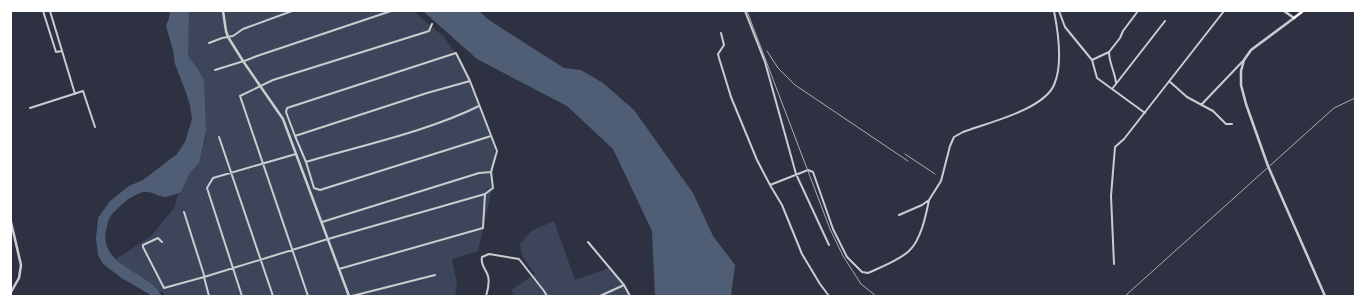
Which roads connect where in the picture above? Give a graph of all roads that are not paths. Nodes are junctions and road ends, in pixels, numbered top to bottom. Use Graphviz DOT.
graph roads {
  1 [pos="43,11"];
  2 [pos="50,11"];
  3 [pos="224,11"];
  4 [pos="292,11"];
  5 [pos="391,11"];
  6 [pos="745,11"];
  7 [pos="1054,11"];
  8 [pos="1059,11"];
  9 [pos="1138,11"];
  10 [pos="1224,11"];
  11 [pos="1284,11"];
  12 [pos="1303,11"];
  13 [pos="1294,18"];
  14 [pos="1165,21"];
  15 [pos="432,24"];
  16 [pos="722,33"];
  17 [pos="228,36"];
  18 [pos="209,43"];
  19 [pos="62,51"];
  20 [pos="1109,52"];
  21 [pos="1092,60"];
  22 [pos="1244,60"];
  23 [pos="243,61"];
  24 [pos="215,70"];
  25 [pos="470,81"];
  26 [pos="1169,81"];
  27 [pos="1116,84"];
  28 [pos="260,87"];
  29 [pos="1112,89"];
  30 [pos="75,94"];
  31 [pos="1201,104"];
  32 [pos="480,106"];
  33 [pos="30,108"];
  34 [pos="1144,113"];
  35 [pos="1232,124"];
  36 [pos="95,127"];
  37 [pos="295,136"];
  38 [pos="491,136"];
  39 [pos="219,138"];
  40 [pos="297,154"];
  41 [pos="300,162"];
  42 [pos="306,162"];
  43 [pos="262,163"];
  44 [pos="491,172"];
  45 [pos="232,173"];
  46 [pos="796,174"];
  47 [pos="770,185"];
  48 [pos="485,194"];
  49 [pos="929,200"];
  50 [pos="184,212"];
  51 [pos="899,215"];
  52 [pos="11,222"];
  53 [pos="322,222"];
  54 [pos="328,239"];
  55 [pos="162,242"];
  56 [pos="588,242"];
  57 [pos="829,245"];
  58 [pos="291,250"];
  59 [pos="260,259"];
  60 [pos="1114,264"];
  61 [pos="232,268"];
  62 [pos="339,269"];
  63 [pos="434,275"];
  64 [pos="204,277"];
  65 [pos="624,285"];
  66 [pos="11,292"];
  67 [pos="209,296"];
  68 [pos="242,296"];
  69 [pos="273,296"];
  70 [pos="308,296"];
  71 [pos="349,296"];
  72 [pos="352,296"];
  73 [pos="486,296"];
  74 [pos="547,296"];
  75 [pos="600,296"];
  76 [pos="630,296"];
  77 [pos="829,296"];
  78 [pos="1325,296"];
  1 -- 19 [label="street"];
  2 -- 19 [label="street"];
  3 -- 17 [label="street"];
  4 -- 17 [label="street"];
  5 -- 23 [label="street"];
  6 -- 46 [label="street"];
  7 -- 49 [label="street"];
  8 -- 21 [label="street"];
  9 -- 20 [label="street"];
  10 -- 26 [label="street"];
  11 -- 13 [label="street"];
  12 -- 13 [label="main road"];
  13 -- 22 [label="street"];
  14 -- 27 [label="street"];
  15 -- 28 [label="street"];
  16 -- 47 [label="street"];
  17 -- 18 [label="street"];
  17 -- 23 [label="street"];
  19 -- 30 [label="street"];
  20 -- 21 [label="street"];
  20 -- 27 [label="street"];
  21 -- 29 [label="street"];
  22 -- 31 [label="street"];
  22 -- 78 [label="street"];
  23 -- 24 [label="street"];
  23 -- 28 [label="street"];
  25 -- 32 [label="street"];
  25 -- 37 [label="street"];
  25 -- 37 [label="street"];
  26 -- 31 [label="street"];
  26 -- 34 [label="street"];
  27 -- 29 [label="street"];
  28 -- 40 [label="street"];
  28 -- 43 [label="street"];
  29 -- 34 [label="street"];
  30 -- 33 [label="street"];
  30 -- 36 [label="street"];
  31 -- 35 [label="street"];
  32 -- 38 [label="street"];
  32 -- 42 [label="street"];
  34 -- 60 [label="street"];
  37 -- 42 [label="street"];
  38 -- 42 [label="street"];
  38 -- 44 [label="street"];
  39 -- 45 [label="street"];
  40 -- 41 [label="street"];
  40 -- 43 [label="street"];
  41 -- 42 [label="street"];
  41 -- 53 [label="street"];
  43 -- 45 [label="street"];
  43 -- 58 [label="street"];
  44 -- 48 [label="street"];
  44 -- 53 [label="street"];
  45 -- 59 [label="street"];
  45 -- 61 [label="street"];
  46 -- 47 [label="street"];
  46 -- 49 [label="street"];
  46 -- 57 [label="street"];
  47 -- 77 [label="street"];
  48 -- 54 [label="street"];
  48 -- 62 [label="street"];
  49 -- 51 [label="street"];
  50 -- 64 [label="street"];
  52 -- 66 [label="street"];
  53 -- 54 [label="street"];
  54 -- 58 [label="street"];
  54 -- 62 [label="street"];
  55 -- 64 [label="street"];
  56 -- 65 [label="street"];
  58 -- 59 [label="street"];
  58 -- 70 [label="street"];
  59 -- 61 [label="street"];
  59 -- 69 [label="street"];
  61 -- 64 [label="street"];
  61 -- 68 [label="street"];
  62 -- 71 [label="street"];
  63 -- 72 [label="street"];
  64 -- 67 [label="street"];
  65 -- 75 [label="street"];
  65 -- 76 [label="street"];
  73 -- 74 [label="street"];
}
